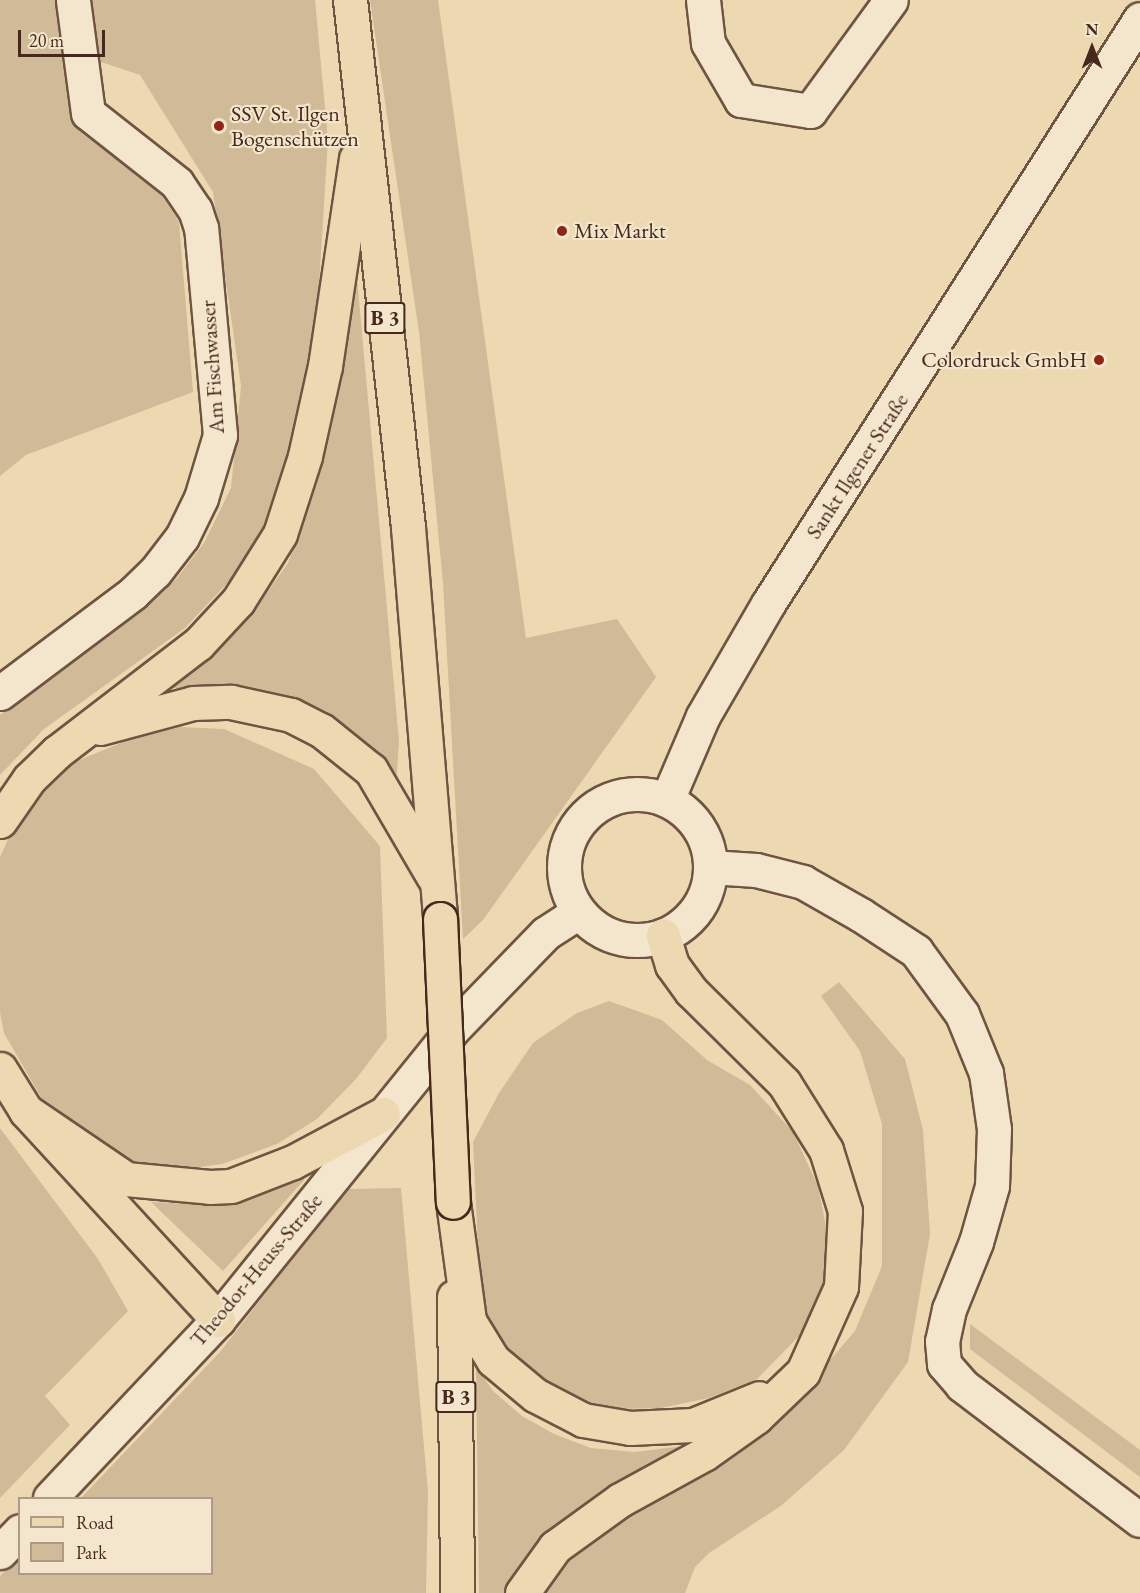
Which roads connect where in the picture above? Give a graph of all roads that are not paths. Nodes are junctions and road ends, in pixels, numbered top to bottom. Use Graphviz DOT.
graph roads {
  1 [pos="73,0"];
  2 [pos="350,0"];
  3 [pos="703,0"];
  4 [pos="891,0"];
  5 [pos="1140,19"];
  6 [pos="363,110"];
  7 [pos="0,693"];
  8 [pos="84,734"];
  9 [pos="667,800"];
  10 [pos="0,821"];
  11 [pos="710,867"];
  12 [pos="438,886"];
  13 [pos="578,912"];
  14 [pos="663,935"];
  15 [pos="0,1069"];
  16 [pos="26,1111"];
  17 [pos="383,1114"];
  18 [pos="453,1202"];
  19 [pos="218,1320"];
  20 [pos="803,1372"];
  21 [pos="51,1497"];
  22 [pos="1140,1520"];
  23 [pos="18,1533"];
  24 [pos="0,1552"];
  25 [pos="457,1593"];
  26 [pos="522,1593"];
  1 -- 7 [label="street, Am Fischwasser"];
  2 -- 6 [label="main road, B 3"];
  3 -- 4 [label="street"];
  5 -- 9 [label="street, Sankt Ilgener Straße"];
  6 -- 8 [label="main road"];
  6 -- 12 [label="main road, B 3"];
  8 -- 10 [label="main road"];
  8 -- 12 [label="main road"];
  9 -- 11 [label="street"];
  9 -- 13 [label="street"];
  11 -- 14 [label="street"];
  11 -- 22 [label="street"];
  12 -- 18 [label="main road, B 3, bridge"];
  13 -- 14 [label="street"];
  13 -- 17 [label="street, Theodor-Heuss-Straße"];
  14 -- 20 [label="main road"];
  15 -- 16 [label="main road"];
  16 -- 17 [label="main road"];
  16 -- 19 [label="main road"];
  17 -- 19 [label="street, Theodor-Heuss-Straße"];
  18 -- 20 [label="main road"];
  18 -- 25 [label="main road, B 3"];
  19 -- 21 [label="street, Theodor-Heuss-Straße"];
  20 -- 26 [label="main road"];
  23 -- 24 [label="street"];
}
